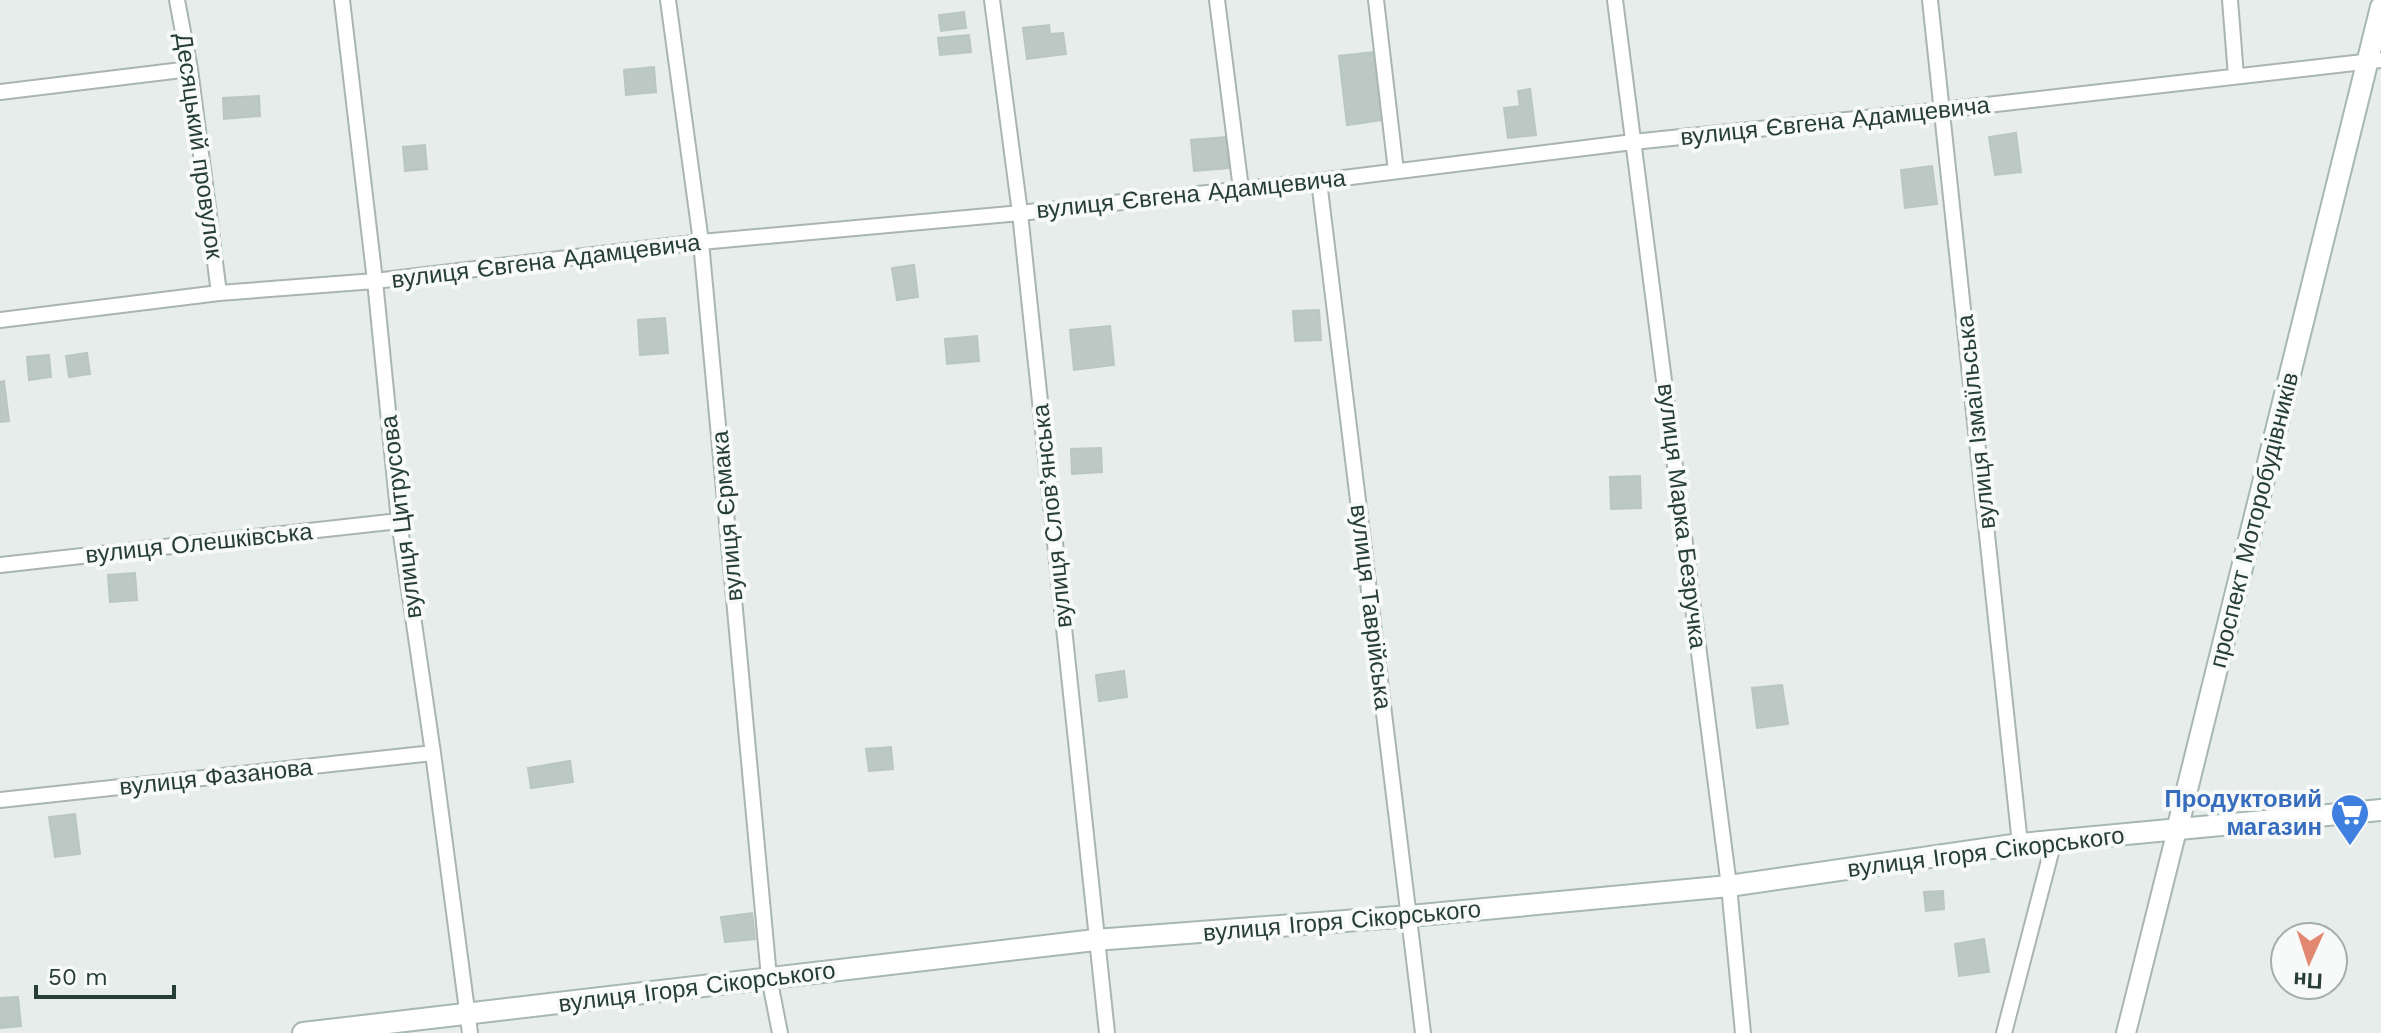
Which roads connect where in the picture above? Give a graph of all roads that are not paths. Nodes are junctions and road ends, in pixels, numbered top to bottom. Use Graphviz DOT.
graph roads {
  1 [pos="177,0"];
  2 [pos="342,0"];
  3 [pos="668,0"];
  4 [pos="992,0"];
  5 [pos="1217,0"];
  6 [pos="1376,0"];
  7 [pos="1615,0"];
  8 [pos="1930,0"];
  9 [pos="2230,0"];
  10 [pos="2381,7"];
  11 [pos="2374,61"];
  12 [pos="190,69"];
  13 [pos="2236,76"];
  14 [pos="0,92"];
  15 [pos="1943,110"];
  16 [pos="1633,142"];
  17 [pos="1396,171"];
  18 [pos="1319,181"];
  19 [pos="1241,189"];
  20 [pos="1020,213"];
  21 [pos="701,242"];
  22 [pos="375,281"];
  23 [pos="219,293"];
  24 [pos="0,320"];
  25 [pos="399,521"];
  26 [pos="0,565"];
  27 [pos="433,753"];
  28 [pos="0,800"];
  29 [pos="2381,810"];
  30 [pos="2177,830"];
  31 [pos="2054,841"];
  32 [pos="2020,844"];
  33 [pos="1729,886"];
  34 [pos="1410,916"];
  35 [pos="1095,940"];
  36 [pos="769,977"];
  37 [pos="469,1024"];
  38 [pos="303,1033"];
  39 [pos="780,1033"];
  40 [pos="1107,1033"];
  41 [pos="1423,1033"];
  42 [pos="1743,1033"];
  43 [pos="2004,1033"];
  44 [pos="2126,1033"];
  1 -- 12 [label="street, Десяцький провулок"];
  2 -- 22 [label="street, вулиця Цитрусова"];
  3 -- 21 [label="street, вулиця Єрмака"];
  4 -- 20 [label="street, вулиця Слов’янська"];
  5 -- 19 [label="street"];
  6 -- 17 [label="street"];
  7 -- 16 [label="street, вулиця Марка Безручка"];
  8 -- 15 [label="street, вулиця Ізмаїльська"];
  9 -- 13 [label="street"];
  10 -- 11 [label="main road, проспект Моторобудівників"];
  11 -- 13 [label="street, вулиця Євгена Адамцевича"];
  11 -- 30 [label="main road, проспект Моторобудівників"];
  12 -- 14 [label="street"];
  12 -- 23 [label="street, Десяцький провулок"];
  13 -- 15 [label="street, вулиця Євгена Адамцевича"];
  15 -- 16 [label="street, вулиця Євгена Адамцевича"];
  15 -- 32 [label="street, вулиця Ізмаїльська"];
  16 -- 17 [label="street, вулиця Євгена Адамцевича"];
  16 -- 33 [label="street, вулиця Марка Безручка"];
  17 -- 18 [label="street, вулиця Євгена Адамцевича"];
  18 -- 19 [label="street, вулиця Євгена Адамцевича"];
  18 -- 34 [label="street, вулиця Таврійська"];
  19 -- 20 [label="street, вулиця Євгена Адамцевича"];
  20 -- 21 [label="street, вулиця Євгена Адамцевича"];
  20 -- 35 [label="street, вулиця Слов’янська"];
  21 -- 22 [label="street, вулиця Євгена Адамцевича"];
  21 -- 36 [label="street, вулиця Єрмака"];
  22 -- 23 [label="street, вулиця Євгена Адамцевича"];
  22 -- 25 [label="street, вулиця Цитрусова"];
  23 -- 24 [label="street, вулиця Євгена Адамцевича"];
  25 -- 26 [label="street, вулиця Олешківська"];
  25 -- 27 [label="street, вулиця Цитрусова"];
  27 -- 28 [label="street, вулиця Фазанова"];
  27 -- 37 [label="street, вулиця Цитрусова"];
  29 -- 30 [label="main road, вулиця Ігоря Сікорського"];
  30 -- 31 [label="main road, вулиця Ігоря Сікорського"];
  30 -- 44 [label="street, проспект Моторобудівників"];
  31 -- 32 [label="main road, вулиця Ігоря Сікорського"];
  31 -- 43 [label="street"];
  32 -- 33 [label="main road, вулиця Ігоря Сікорського"];
  33 -- 34 [label="main road, вулиця Ігоря Сікорського"];
  33 -- 42 [label="street, вулиця Марка Безручка"];
  34 -- 35 [label="main road, вулиця Ігоря Сікорського"];
  34 -- 41 [label="street, вулиця Таврійська"];
  35 -- 36 [label="main road, вулиця Ігоря Сікорського"];
  35 -- 40 [label="street, вулиця Слов’янська"];
  36 -- 37 [label="main road, вулиця Ігоря Сікорського"];
  36 -- 39 [label="street, вулиця Єрмака"];
  37 -- 38 [label="main road, вулиця Ігоря Сікорського"];
}
